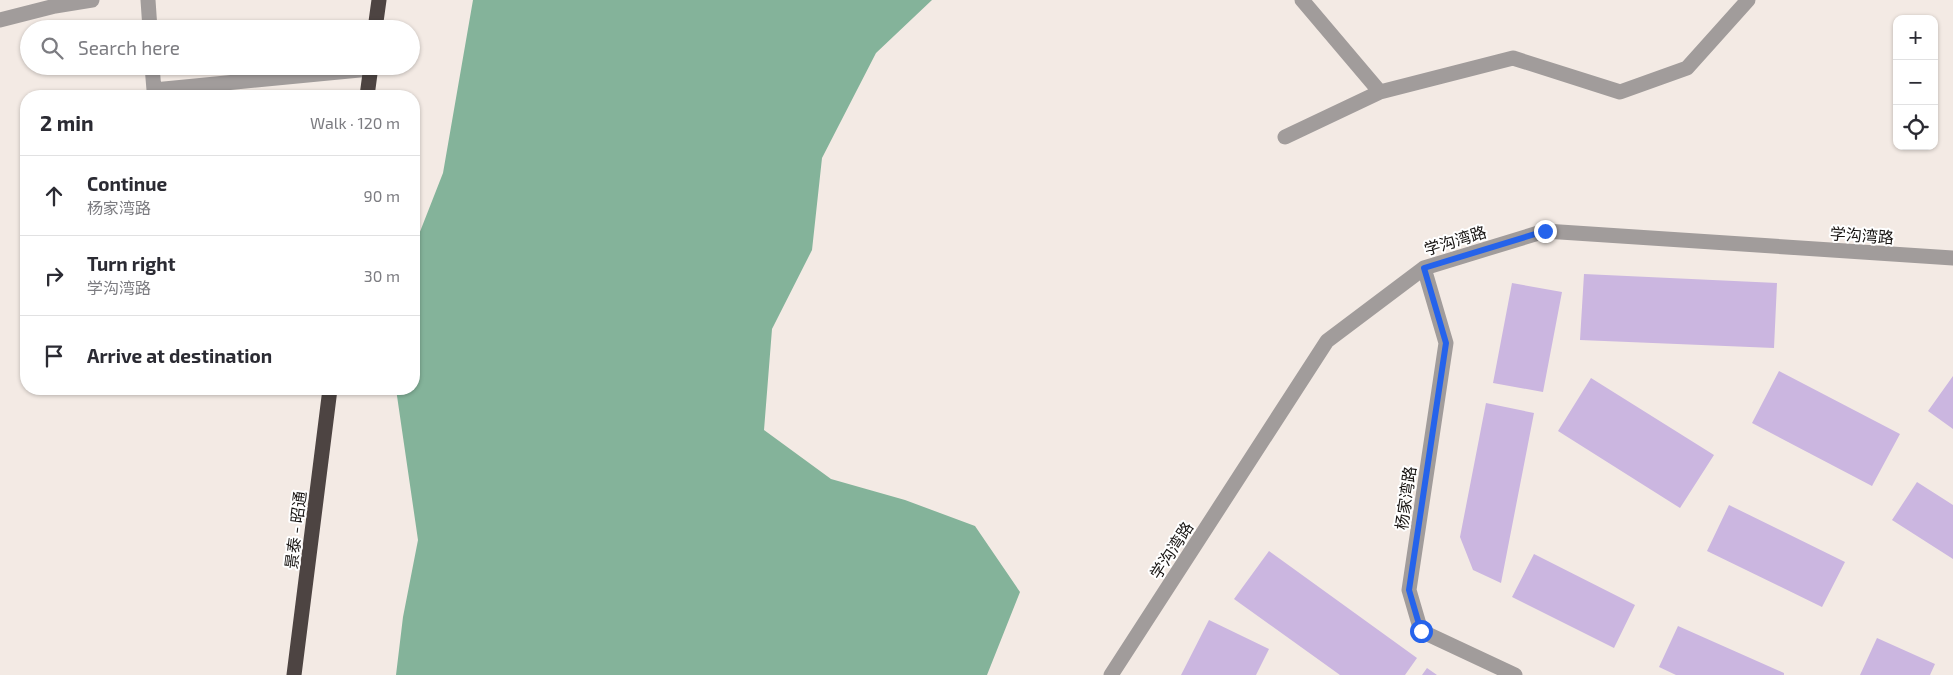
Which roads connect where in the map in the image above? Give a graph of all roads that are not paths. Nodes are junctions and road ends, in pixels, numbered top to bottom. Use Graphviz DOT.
graph roads {
  1 [pos="92,0"];
  2 [pos="148,0"];
  3 [pos="379,0"];
  4 [pos="1302,0"];
  5 [pos="1748,0"];
  6 [pos="0,20"];
  7 [pos="149,20"];
  8 [pos="376,20"];
  9 [pos="153,75"];
  10 [pos="296,75"];
  11 [pos="370,75"];
  12 [pos="154,90"];
  13 [pos="154,90"];
  14 [pos="368,90"];
  15 [pos="1380,92"];
  16 [pos="1285,137"];
  17 [pos="1953,258"];
  18 [pos="1424,268"];
  19 [pos="329,395"];
  20 [pos="294,675"];
  21 [pos="1111,675"];
  22 [pos="1516,675"];
  1 -- 6 [label="street"];
  2 -- 7 [label="street"];
  3 -- 8 [label="highway"];
  4 -- 15 [label="street"];
  5 -- 15 [label="street"];
  9 -- 13 [label="street"];
  10 -- 12 [label="street"];
  11 -- 14 [label="highway"];
  15 -- 16 [label="street"];
  17 -- 18 [label="street, 学沟湾路"];
  18 -- 21 [label="street, 学沟湾路"];
  18 -- 22 [label="street, 杨家湾路"];
  19 -- 20 [label="highway, 景泰 - 昭通"];
}
